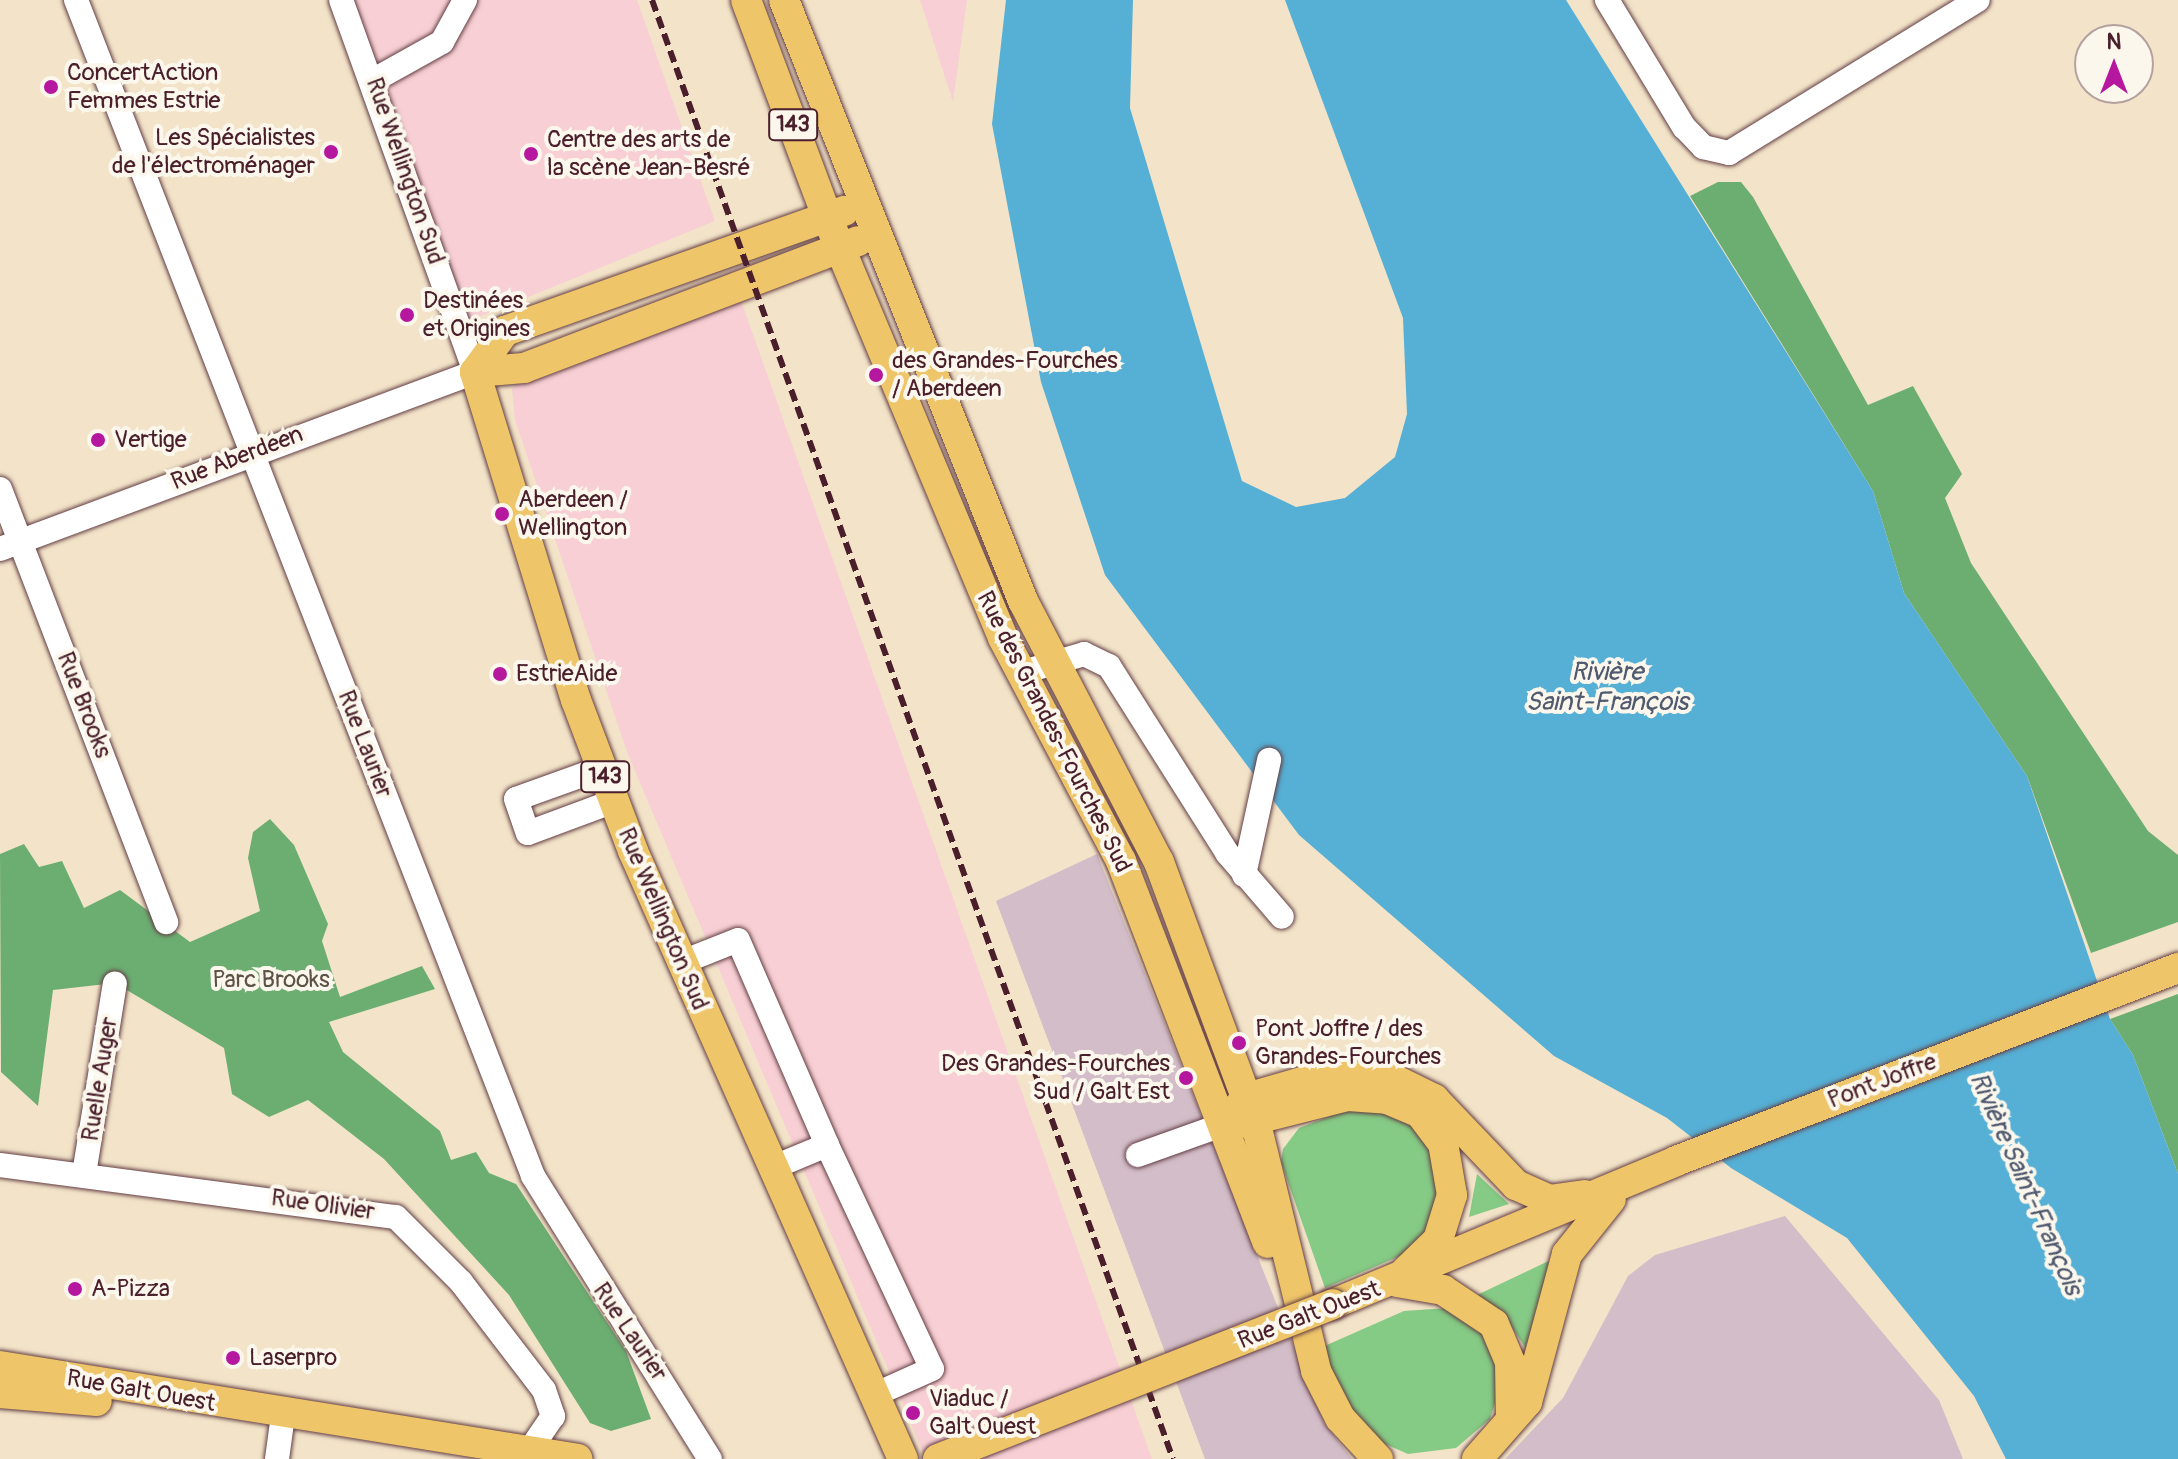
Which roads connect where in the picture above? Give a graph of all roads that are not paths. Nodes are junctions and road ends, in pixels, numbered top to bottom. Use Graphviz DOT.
graph roads {
  1 [pos="76,0"];
  2 [pos="341,0"];
  3 [pos="465,0"];
  4 [pos="746,0"];
  5 [pos="784,0"];
  6 [pos="1607,0"];
  7 [pos="1978,0"];
  8 [pos="374,80"];
  9 [pos="860,204"];
  10 [pos="827,217"];
  11 [pos="873,235"];
  12 [pos="841,249"];
  13 [pos="475,372"];
  14 [pos="252,451"];
  15 [pos="0,489"];
  16 [pos="10,545"];
  17 [pos="1052,659"];
  18 [pos="1020,673"];
  19 [pos="1269,760"];
  20 [pos="602,768"];
  21 [pos="614,801"];
  22 [pos="1244,875"];
  23 [pos="1282,917"];
  24 [pos="166,922"];
  25 [pos="680,963"];
  26 [pos="2178,968"];
  27 [pos="115,983"];
  28 [pos="1251,1111"];
  29 [pos="1222,1125"];
  30 [pos="827,1145"];
  31 [pos="1138,1155"];
  32 [pos="1676,1161"];
  33 [pos="0,1165"];
  34 [pos="772,1168"];
  35 [pos="84,1174"];
  36 [pos="1621,1189"];
  37 [pos="1395,1282"];
  38 [pos="1304,1333"];
  39 [pos="0,1366"];
  40 [pos="0,1393"];
  41 [pos="874,1395"];
  42 [pos="283,1415"];
  43 [pos="1510,1427"];
  44 [pos="510,1452"];
  45 [pos="277,1459"];
  46 [pos="578,1459"];
  47 [pos="710,1459"];
  48 [pos="903,1459"];
  49 [pos="938,1459"];
  50 [pos="1378,1459"];
  51 [pos="1477,1459"];
  1 -- 14 [label="street, Rue Laurier"];
  2 -- 8 [label="street, Rue Wellington Sud"];
  3 -- 8 [label="street"];
  4 -- 10 [label="main road, Rue des Grandes-Fourches Sud / 143"];
  5 -- 9 [label="main road, Rue des Grandes-Fourches Sud / 143"];
  6 -- 7 [label="street"];
  8 -- 13 [label="street, Rue Wellington Sud"];
  9 -- 10 [label="main road"];
  9 -- 11 [label="main road, Rue des Grandes-Fourches Sud / 143"];
  10 -- 12 [label="main road, Rue des Grandes-Fourches Sud / 143"];
  10 -- 13 [label="main road"];
  11 -- 12 [label="main road, Rue Aberdeen"];
  11 -- 17 [label="main road, Rue des Grandes-Fourches Sud"];
  12 -- 13 [label="main road, Rue Aberdeen"];
  12 -- 18 [label="main road, Rue des Grandes-Fourches Sud"];
  13 -- 14 [label="street, Rue Aberdeen"];
  13 -- 20 [label="main road, Rue Wellington Sud / 143"];
  14 -- 16 [label="street, Rue Aberdeen"];
  14 -- 47 [label="street, Rue Laurier"];
  15 -- 16 [label="street, Rue Brooks"];
  16 -- 24 [label="street, Rue Brooks"];
  17 -- 18 [label="street"];
  17 -- 22 [label="street"];
  17 -- 28 [label="main road, Rue des Grandes-Fourches Sud"];
  18 -- 29 [label="main road, Rue des Grandes-Fourches Sud"];
  19 -- 22 [label="street"];
  20 -- 21 [label="main road, Rue Wellington Sud / 143"];
  20 -- 21 [label="street"];
  21 -- 25 [label="main road, Rue Wellington Sud / 143"];
  22 -- 23 [label="street"];
  25 -- 30 [label="street"];
  25 -- 34 [label="main road, Rue Wellington Sud / 143"];
  26 -- 32 [label="main road, Pont Joffre"];
  27 -- 35 [label="street, Ruelle Auger"];
  28 -- 29 [label="main road"];
  28 -- 36 [label="main road"];
  28 -- 37 [label="main road"];
  28 -- 38 [label="main road, Rue des Grandes-Fourches Sud"];
  29 -- 31 [label="street"];
  29 -- 38 [label="main road, Rue des Grandes-Fourches Sud"];
  30 -- 34 [label="street"];
  30 -- 41 [label="street"];
  32 -- 36 [label="main road, Rue Galt Ouest"];
  33 -- 35 [label="street, Rue Olivier"];
  34 -- 41 [label="main road, Rue Wellington Sud / 143"];
  35 -- 44 [label="street, Rue Olivier"];
  36 -- 37 [label="main road, Rue Galt Ouest"];
  36 -- 43 [label="main road"];
  37 -- 43 [label="main road"];
  37 -- 49 [label="main road, Rue Galt Ouest, bridge"];
  38 -- 50 [label="main road, Rue des Grandes-Fourches Sud"];
  39 -- 42 [label="main road, Rue Galt Ouest"];
  40 -- 42 [label="main road, Rue Galt Ouest"];
  41 -- 48 [label="main road, Rue Wellington Sud / 143"];
  42 -- 44 [label="main road, Rue Galt Ouest"];
  42 -- 45 [label="street"];
  43 -- 51 [label="main road"];
  44 -- 46 [label="main road, Rue Galt Ouest"];
}
